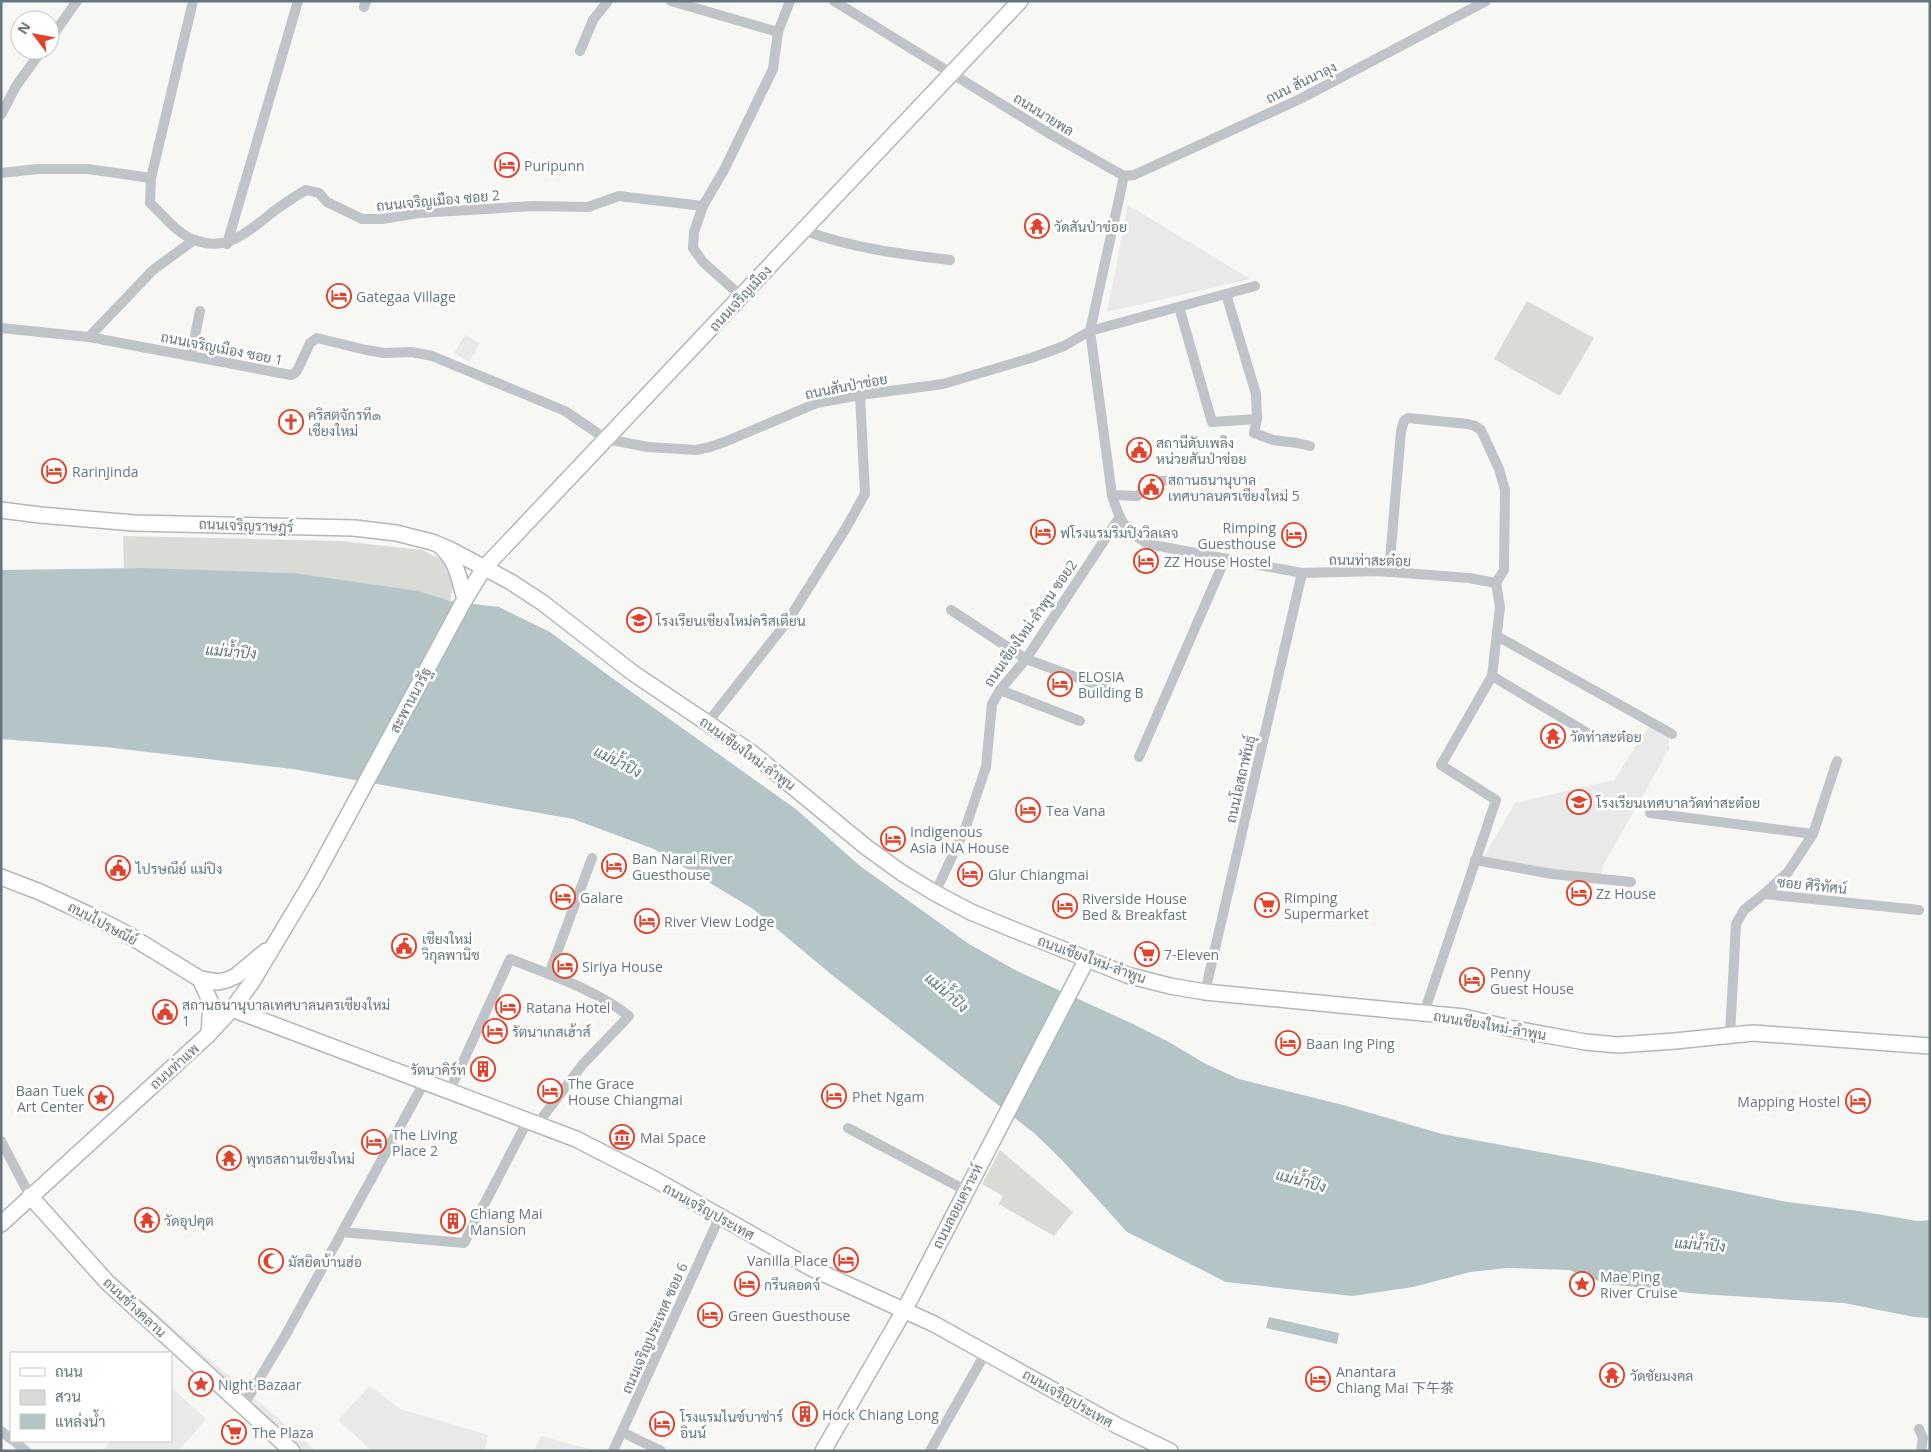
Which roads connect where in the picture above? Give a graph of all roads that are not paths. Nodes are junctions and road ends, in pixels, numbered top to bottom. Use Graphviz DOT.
graph roads {
  1 [pos="78,1"];
  2 [pos="193,1"];
  3 [pos="298,1"];
  4 [pos="608,1"];
  5 [pos="670,1"];
  6 [pos="790,1"];
  7 [pos="834,1"];
  8 [pos="1020,1"];
  9 [pos="1486,1"];
  10 [pos="60,25"];
  11 [pos="778,32"];
  12 [pos="580,51"];
  13 [pos="35,60"];
  14 [pos="952,72"];
  15 [pos="1,115"];
  16 [pos="1,173"];
  17 [pos="1124,176"];
  18 [pos="151,178"];
  19 [pos="703,206"];
  20 [pos="803,230"];
  21 [pos="194,240"];
  22 [pos="227,244"];
  23 [pos="950,260"];
  24 [pos="1255,286"];
  25 [pos="1226,294"];
  26 [pos="742,296"];
  27 [pos="1179,307"];
  28 [pos="200,311"];
  29 [pos="1,328"];
  30 [pos="1090,331"];
  31 [pos="89,337"];
  32 [pos="191,356"];
  33 [pos="860,395"];
  34 [pos="1257,419"];
  35 [pos="606,439"];
  36 [pos="1310,446"];
  37 [pos="1185,480"];
  38 [pos="1112,495"];
  39 [pos="1,510"];
  40 [pos="1119,518"];
  41 [pos="432,542"];
  42 [pos="1225,559"];
  43 [pos="484,568"];
  44 [pos="1389,572"];
  45 [pos="1302,573"];
  46 [pos="1496,583"];
  47 [pos="465,599"];
  48 [pos="951,610"];
  49 [pos="1497,636"];
  50 [pos="1026,659"];
  51 [pos="1492,676"];
  52 [pos="1103,687"];
  53 [pos="1000,690"];
  54 [pos="1080,721"];
  55 [pos="708,722"];
  56 [pos="1672,734"];
  57 [pos="1591,735"];
  58 [pos="1140,757"];
  59 [pos="1837,761"];
  60 [pos="356,802"];
  61 [pos="1650,813"];
  62 [pos="1813,834"];
  63 [pos="592,858"];
  64 [pos="1475,860"];
  65 [pos="1,877"];
  66 [pos="1630,882"];
  67 [pos="935,893"];
  68 [pos="1764,894"];
  69 [pos="1919,910"];
  70 [pos="271,947"];
  71 [pos="1083,966"];
  72 [pos="549,974"];
  73 [pos="200,979"];
  74 [pos="1205,992"];
  75 [pos="232,1009"];
  76 [pos="1424,1013"];
  77 [pos="209,1034"];
  78 [pos="1730,1036"];
  79 [pos="1930,1046"];
  80 [pos="425,1081"];
  81 [pos="450,1090"];
  82 [pos="533,1122"];
  83 [pos="848,1128"];
  84 [pos="1,1141"];
  85 [pos="965,1190"];
  86 [pos="30,1196"];
  87 [pos="720,1216"];
  88 [pos="1,1224"];
  89 [pos="342,1232"];
  90 [pos="905,1309"];
  91 [pos="986,1352"];
  92 [pos="243,1406"];
  93 [pos="1919,1429"];
  94 [pos="622,1432"];
  95 [pos="15,1442"];
  96 [pos="26,1451"];
  97 [pos="292,1451"];
  98 [pos="613,1451"];
  99 [pos="661,1451"];
  100 [pos="823,1451"];
  101 [pos="930,1451"];
  102 [pos="1170,1451"];
  103 [pos="1921,1451"];
  1 -- 10 [label="street"];
  2 -- 18 [label="street"];
  3 -- 22 [label="street"];
  4 -- 12 [label="street"];
  5 -- 11 [label="street"];
  6 -- 11 [label="street"];
  7 -- 14 [label="street, ถนนนายพล"];
  8 -- 14 [label="main road, ถนนเจริญเมือง"];
  9 -- 17 [label="street, ถนน สันนาลุง"];
  11 -- 19 [label="street"];
  13 -- 15 [label="street"];
  14 -- 17 [label="street, ถนนนายพล"];
  14 -- 20 [label="main road, ถนนเจริญเมือง"];
  16 -- 18 [label="street"];
  17 -- 30 [label="street, ถนนท่าสะต๋อย"];
  18 -- 21 [label="street"];
  19 -- 22 [label="street, ถนนเจริญเมือง ซอย 2"];
  19 -- 26 [label="street"];
  20 -- 23 [label="street"];
  20 -- 26 [label="main road, ถนนเจริญเมือง"];
  21 -- 22 [label="street"];
  21 -- 31 [label="street"];
  24 -- 25 [label="street, ถนนสันป่าข่อย"];
  25 -- 27 [label="street, ถนนสันป่าข่อย"];
  25 -- 34 [label="street"];
  26 -- 35 [label="main road, ถนนเจริญเมือง"];
  27 -- 30 [label="street, ถนนสันป่าข่อย"];
  27 -- 34 [label="street"];
  28 -- 32 [label="street"];
  29 -- 31 [label="street, ถนนเจริญเมือง ซอย 1"];
  30 -- 33 [label="street, ถนนสันป่าข่อย"];
  30 -- 38 [label="street, ถนนท่าสะต๋อย"];
  31 -- 32 [label="street, ถนนเจริญเมือง ซอย 1"];
  32 -- 35 [label="street, ถนนเจริญเมือง ซอย 1"];
  33 -- 35 [label="street, ถนนสันป่าข่อย"];
  33 -- 55 [label="street"];
  34 -- 36 [label="street"];
  35 -- 43 [label="main road, ถนนเจริญเมือง"];
  37 -- 38 [label="street"];
  38 -- 40 [label="street, ถนนท่าสะต๋อย"];
  39 -- 41 [label="main road, ถนนเจริญราษฎร์"];
  40 -- 42 [label="street, ถนนท่าสะต๋อย"];
  40 -- 50 [label="street, ถนนเชียงใหม่-ลำพูน ซอย2"];
  41 -- 43 [label="main road, ถนนเจริญราษฎร์"];
  41 -- 47 [label="main road"];
  42 -- 45 [label="street, ถนนท่าสะต๋อย"];
  42 -- 58 [label="street"];
  43 -- 47 [label="main road, ถนนเจริญเมือง"];
  43 -- 55 [label="main road, ถนนเชียงใหม่-ลำพูน"];
  44 -- 45 [label="street, ถนนท่าสะต๋อย"];
  44 -- 46 [label="street, ถนนท่าสะต๋อย"];
  44 -- 46 [label="street"];
  45 -- 74 [label="street, ถนนโอสถาพันธุ์"];
  46 -- 49 [label="street"];
  47 -- 60 [label="main road, สะพานนวรัฐ"];
  48 -- 50 [label="street"];
  49 -- 51 [label="street"];
  49 -- 56 [label="street"];
  50 -- 52 [label="street"];
  50 -- 53 [label="street, ถนนเชียงใหม่-ลำพูน ซอย2"];
  51 -- 57 [label="street"];
  51 -- 64 [label="street"];
  53 -- 54 [label="street"];
  53 -- 67 [label="street, ถนนเชียงใหม่-ลำพูน ซอย2"];
  55 -- 67 [label="main road, ถนนเชียงใหม่-ลำพูน"];
  59 -- 62 [label="street"];
  60 -- 70 [label="main road, ถนนท่าแพ"];
  61 -- 62 [label="street"];
  62 -- 68 [label="street"];
  63 -- 72 [label="street"];
  64 -- 66 [label="street"];
  64 -- 76 [label="street"];
  65 -- 73 [label="main road, ถนนไปรษณีย์"];
  67 -- 71 [label="main road, ถนนเชียงใหม่-ลำพูน"];
  68 -- 69 [label="street, ซอย ศิริทัศน์"];
  68 -- 78 [label="street, ซอย ศิริทัศน์"];
  70 -- 73 [label="main road, ถนนไปรษณีย์"];
  70 -- 75 [label="main road, ถนนท่าแพ"];
  71 -- 74 [label="main road, ถนนเชียงใหม่-ลำพูน"];
  71 -- 85 [label="main road, ถนนลอยเคราะห์"];
  72 -- 81 [label="street"];
  72 -- 82 [label="street"];
  73 -- 77 [label="main road"];
  74 -- 76 [label="main road, ถนนเชียงใหม่-ลำพูน"];
  75 -- 77 [label="main road, ถนนท่าแพ"];
  75 -- 80 [label="main road, ถนนเจริญประเทศ"];
  76 -- 78 [label="main road, ถนนเชียงใหม่-ลำพูน"];
  77 -- 86 [label="main road, ถนนท่าแพ"];
  78 -- 79 [label="main road, ถนนเชียงใหม่-ลำพูน"];
  80 -- 81 [label="main road, ถนนเจริญประเทศ"];
  80 -- 89 [label="street"];
  81 -- 82 [label="main road, ถนนเจริญประเทศ"];
  82 -- 87 [label="main road, ถนนเจริญประเทศ"];
  82 -- 89 [label="street"];
  83 -- 85 [label="street"];
  84 -- 86 [label="street"];
  85 -- 90 [label="main road, ถนนลอยเคราะห์"];
  86 -- 88 [label="main road, ถนนท่าแพ"];
  86 -- 92 [label="main road, ถนนช้างคลาน"];
  87 -- 90 [label="main road, ถนนเจริญประเทศ"];
  87 -- 94 [label="street, ถนนเจริญประเทศ ซอย 6"];
  89 -- 92 [label="street"];
  90 -- 91 [label="main road, ถนนเจริญประเทศ"];
  90 -- 100 [label="main road, ถนนลอยเคราะห์"];
  91 -- 101 [label="street"];
  91 -- 102 [label="main road, ถนนเจริญประเทศ"];
  92 -- 97 [label="main road, ถนนช้างคลาน"];
  93 -- 103 [label="street"];
  94 -- 98 [label="street, ถนนเจริญประเทศ ซอย 6"];
  94 -- 99 [label="street"];
  95 -- 96 [label="street"];
}
